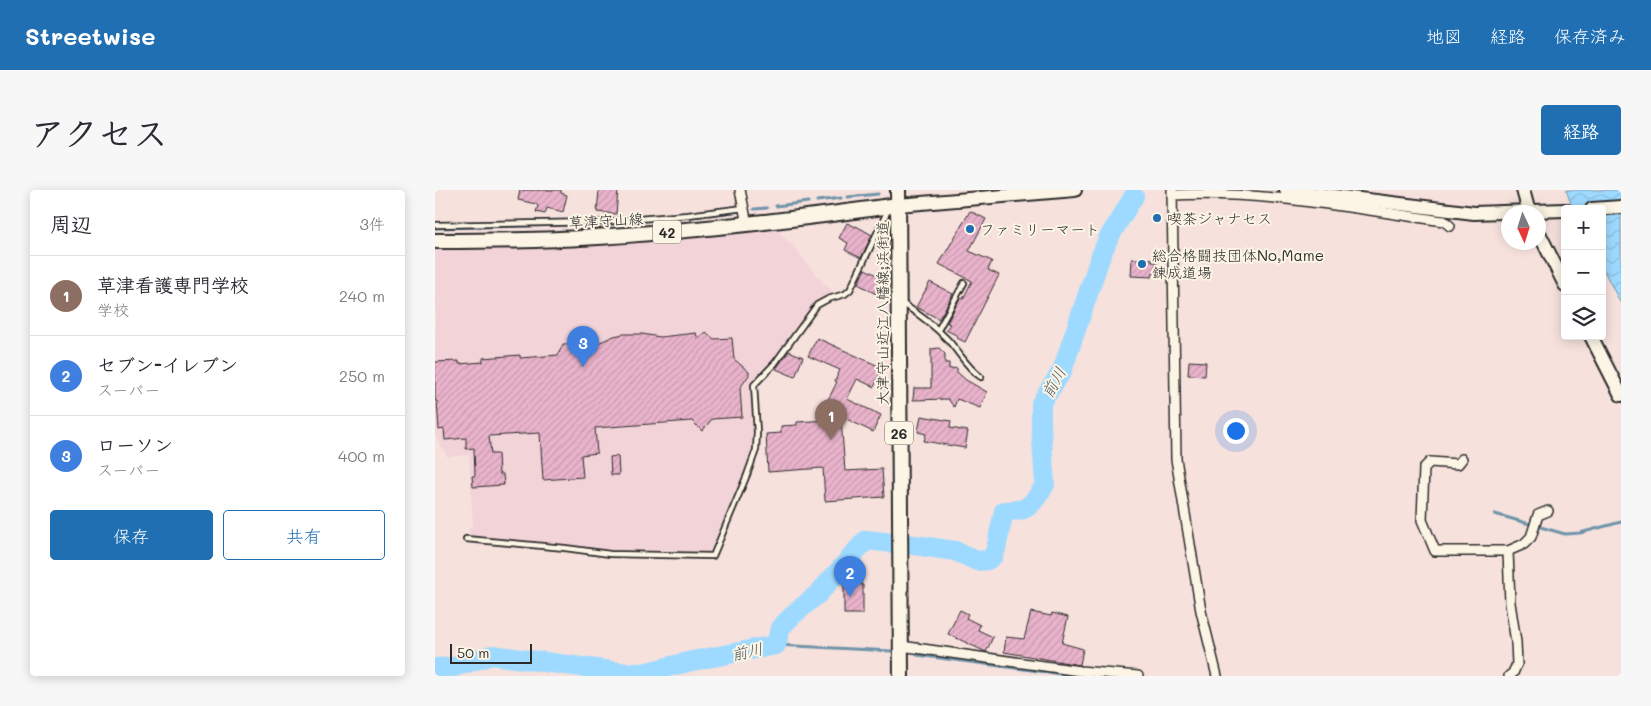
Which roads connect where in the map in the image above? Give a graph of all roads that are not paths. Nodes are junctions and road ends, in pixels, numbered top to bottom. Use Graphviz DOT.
graph roads {
  1 [pos="740,190"];
  2 [pos="898,190"];
  3 [pos="1075,190"];
  4 [pos="1287,190"];
  5 [pos="1523,190"];
  6 [pos="1172,192"];
  7 [pos="1527,205"];
  8 [pos="894,206"];
  9 [pos="1621,207"];
  10 [pos="744,208"];
  11 [pos="1606,208"];
  12 [pos="1561,210"];
  13 [pos="1546,211"];
  14 [pos="1501,213"];
  15 [pos="747,224"];
  16 [pos="435,225"];
  17 [pos="1450,226"];
  18 [pos="435,242"];
  19 [pos="1546,247"];
  20 [pos="1561,277"];
  21 [pos="964,283"];
  22 [pos="898,301"];
  23 [pos="938,330"];
  24 [pos="1593,340"];
  25 [pos="981,377"];
  26 [pos="1621,395"];
  27 [pos="1462,459"];
  28 [pos="1548,511"];
  29 [pos="466,539"];
  30 [pos="1507,551"];
  31 [pos="901,646"];
  32 [pos="901,676"];
  33 [pos="1138,676"];
  34 [pos="1217,676"];
  35 [pos="1509,676"];
  1 -- 10 [label="street"];
  2 -- 8 [label="main road, 大津守山近江八幡線;浜街道 / 26"];
  3 -- 8 [label="street"];
  4 -- 14 [label="street"];
  5 -- 7 [label="street"];
  6 -- 17 [label="street"];
  6 -- 34 [label="street"];
  8 -- 15 [label="main road, 草津守山線 / 42"];
  8 -- 22 [label="main road, 大津守山近江八幡線;浜街道 / 26"];
  8 -- 29 [label="lane"];
  9 -- 11 [label="street"];
  10 -- 15 [label="street"];
  10 -- 16 [label="lane"];
  12 -- 13 [label="street"];
  15 -- 18 [label="main road, 草津守山線 / 42"];
  19 -- 20 [label="street"];
  21 -- 23 [label="lane"];
  22 -- 23 [label="lane"];
  22 -- 31 [label="main road, 大津守山近江八幡線;浜街道 / 26"];
  23 -- 25 [label="lane"];
  24 -- 26 [label="street"];
  27 -- 30 [label="street"];
  28 -- 30 [label="street"];
  30 -- 35 [label="street"];
  31 -- 32 [label="main road, 大津守山近江八幡線;浜街道 / 26"];
  31 -- 33 [label="street"];
}
